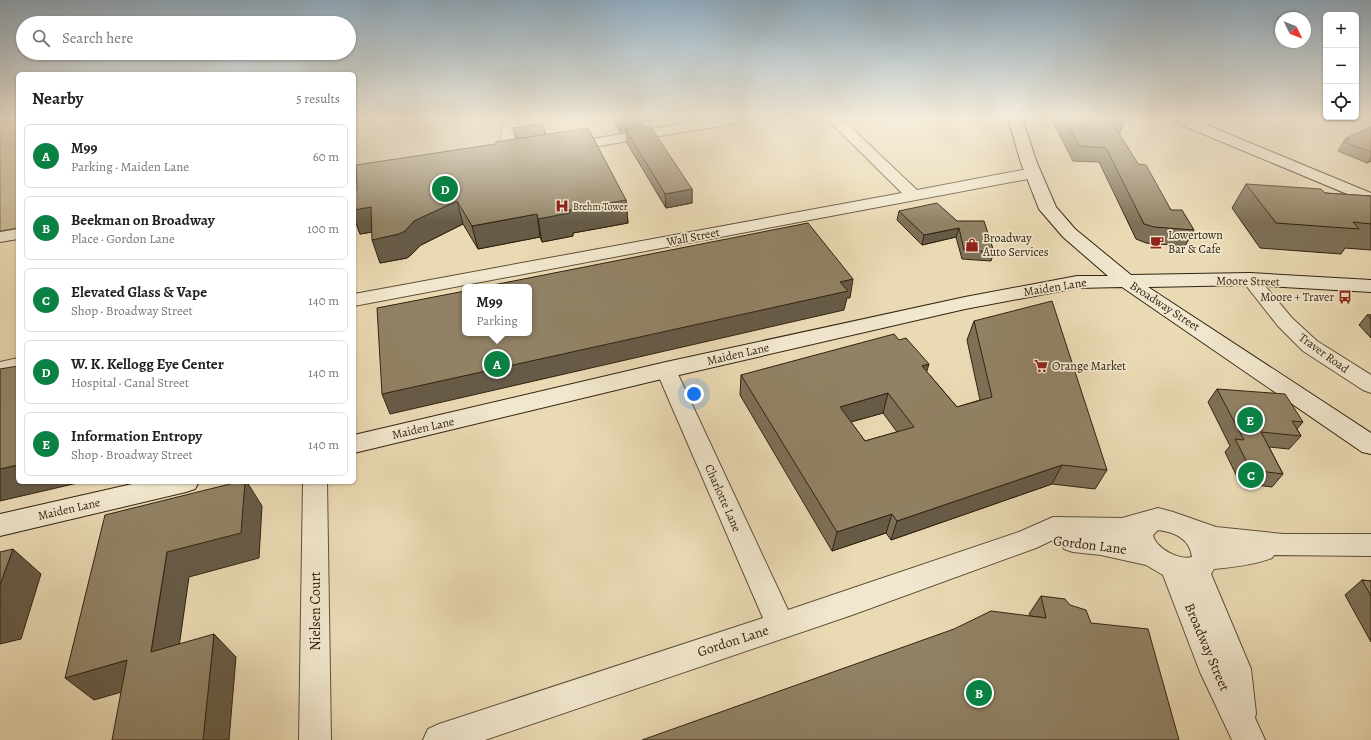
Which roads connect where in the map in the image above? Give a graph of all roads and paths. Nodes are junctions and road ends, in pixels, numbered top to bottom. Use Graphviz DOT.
graph roads {
  1 [pos="869,153"];
  2 [pos="1026,153"];
  3 [pos="1259,153"];
  4 [pos="1033,173"];
  5 [pos="400,174"];
  6 [pos="356,182"];
  7 [pos="913,195"];
  8 [pos="1371,200"];
  9 [pos="16,234"];
  10 [pos="0,237"];
  11 [pos="1250,279"];
  12 [pos="1125,280"];
  13 [pos="1371,286"];
  14 [pos="356,300"];
  15 [pos="16,365"];
  16 [pos="0,369"];
  17 [pos="666,370"];
  18 [pos="1371,385"];
  19 [pos="356,444"];
  20 [pos="1371,445"];
  21 [pos="177,484"];
  22 [pos="315,484"];
  23 [pos="1145,524"];
  24 [pos="0,525"];
  25 [pos="1188,528"];
  26 [pos="1027,540"];
  27 [pos="1371,545"];
  28 [pos="1283,546"];
  29 [pos="1182,563"];
  30 [pos="781,626"];
  31 [pos="1246,733"];
  32 [pos="315,740"];
  33 [pos="439,740"];
  1 -- 7 [label="street"];
  2 -- 4 [label="main road, Broadway Street"];
  3 -- 8 [label="main road"];
  4 -- 7 [label="street, Wall Street"];
  4 -- 12 [label="main road, Broadway Street"];
  5 -- 6 [label="street"];
  7 -- 14 [label="street, Wall Street"];
  9 -- 10 [label="street"];
  11 -- 12 [label="main road, Moore Street"];
  11 -- 13 [label="main road, Moore Street"];
  11 -- 18 [label="street, Traver Road"];
  12 -- 17 [label="main road, Maiden Lane"];
  12 -- 20 [label="main road, Broadway Street"];
  15 -- 16 [label="street"];
  17 -- 19 [label="main road, Maiden Lane"];
  17 -- 30 [label="street, Charlotte Lane"];
  21 -- 24 [label="main road, Maiden Lane"];
  22 -- 32 [label="street, Nielsen Court"];
  23 -- 25 [label="street, Gordon Lane"];
  23 -- 26 [label="street, Gordon Lane"];
  23 -- 29 [label="street"];
  25 -- 28 [label="street"];
  25 -- 29 [label="street"];
  26 -- 29 [label="street, Gordon Lane"];
  26 -- 30 [label="street, Gordon Lane"];
  27 -- 28 [label="street"];
  28 -- 29 [label="street"];
  29 -- 31 [label="street, Broadway Street"];
  30 -- 33 [label="street, Gordon Lane"];
}
